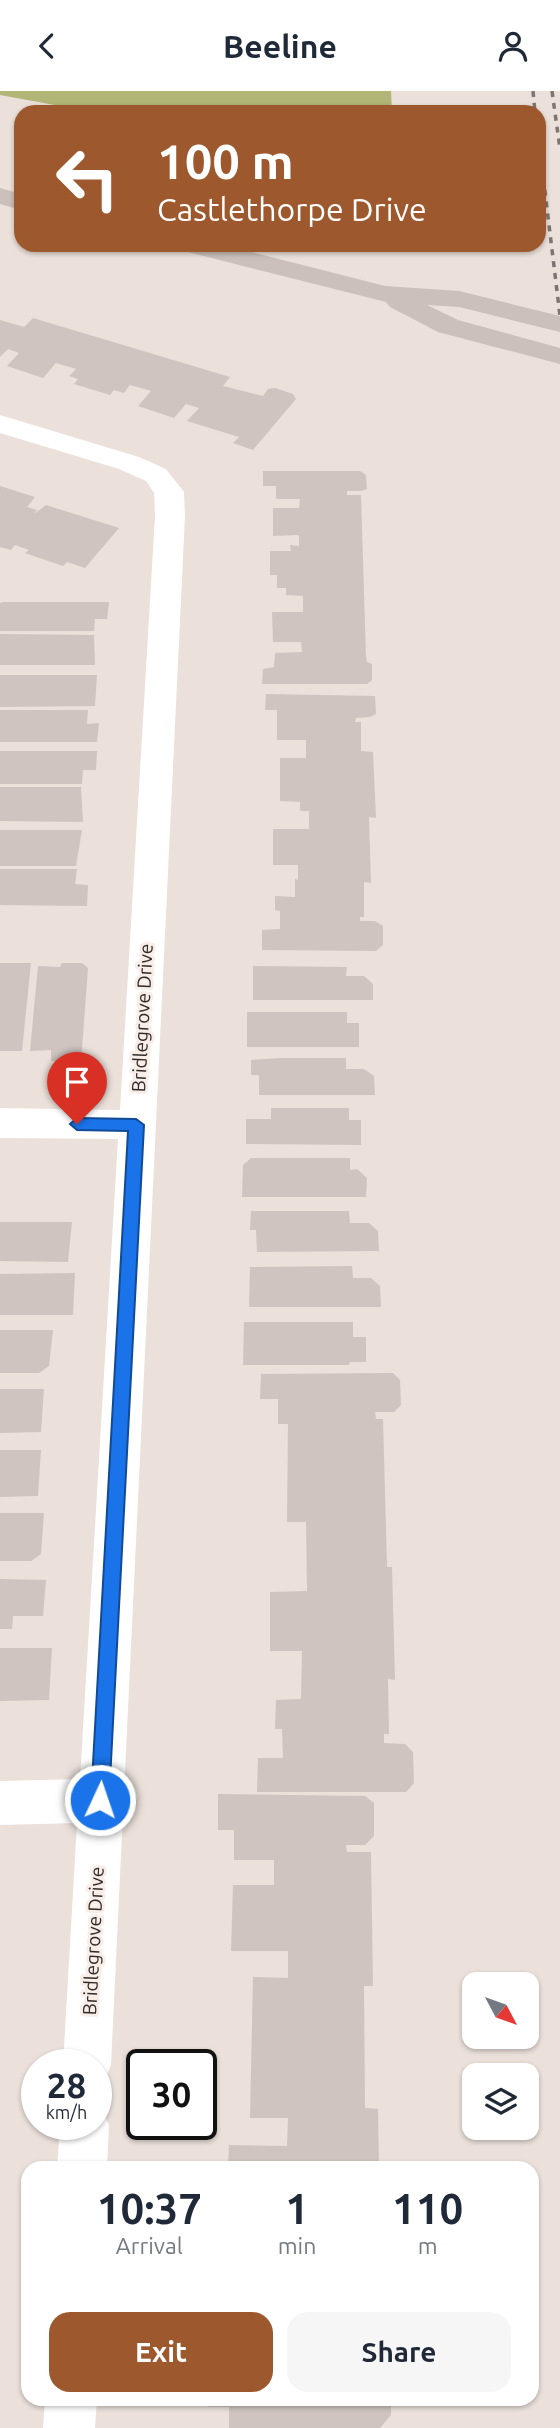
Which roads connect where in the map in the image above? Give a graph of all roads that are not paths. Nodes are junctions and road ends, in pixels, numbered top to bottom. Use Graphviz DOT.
graph roads {
  1 [pos="220,252"];
  2 [pos="385,294"];
  3 [pos="560,324"];
  4 [pos="560,355"];
  5 [pos="0,424"];
  6 [pos="0,1123"];
  7 [pos="136,1125"];
  8 [pos="100,1800"];
  9 [pos="0,1803"];
  10 [pos="88,2049"];
  11 [pos="83,2140"];
  12 [pos="82,2161"];
  13 [pos="71,2406"];
  14 [pos="69,2428"];
  1 -- 2 [label="street"];
  2 -- 3 [label="street"];
  2 -- 4 [label="street"];
  5 -- 7 [label="street, Bridlegrove Drive"];
  6 -- 7 [label="street"];
  7 -- 8 [label="street, Bridlegrove Drive"];
  8 -- 9 [label="street"];
  8 -- 10 [label="street, Bridlegrove Drive"];
  11 -- 12 [label="street"];
  13 -- 14 [label="street"];
}
